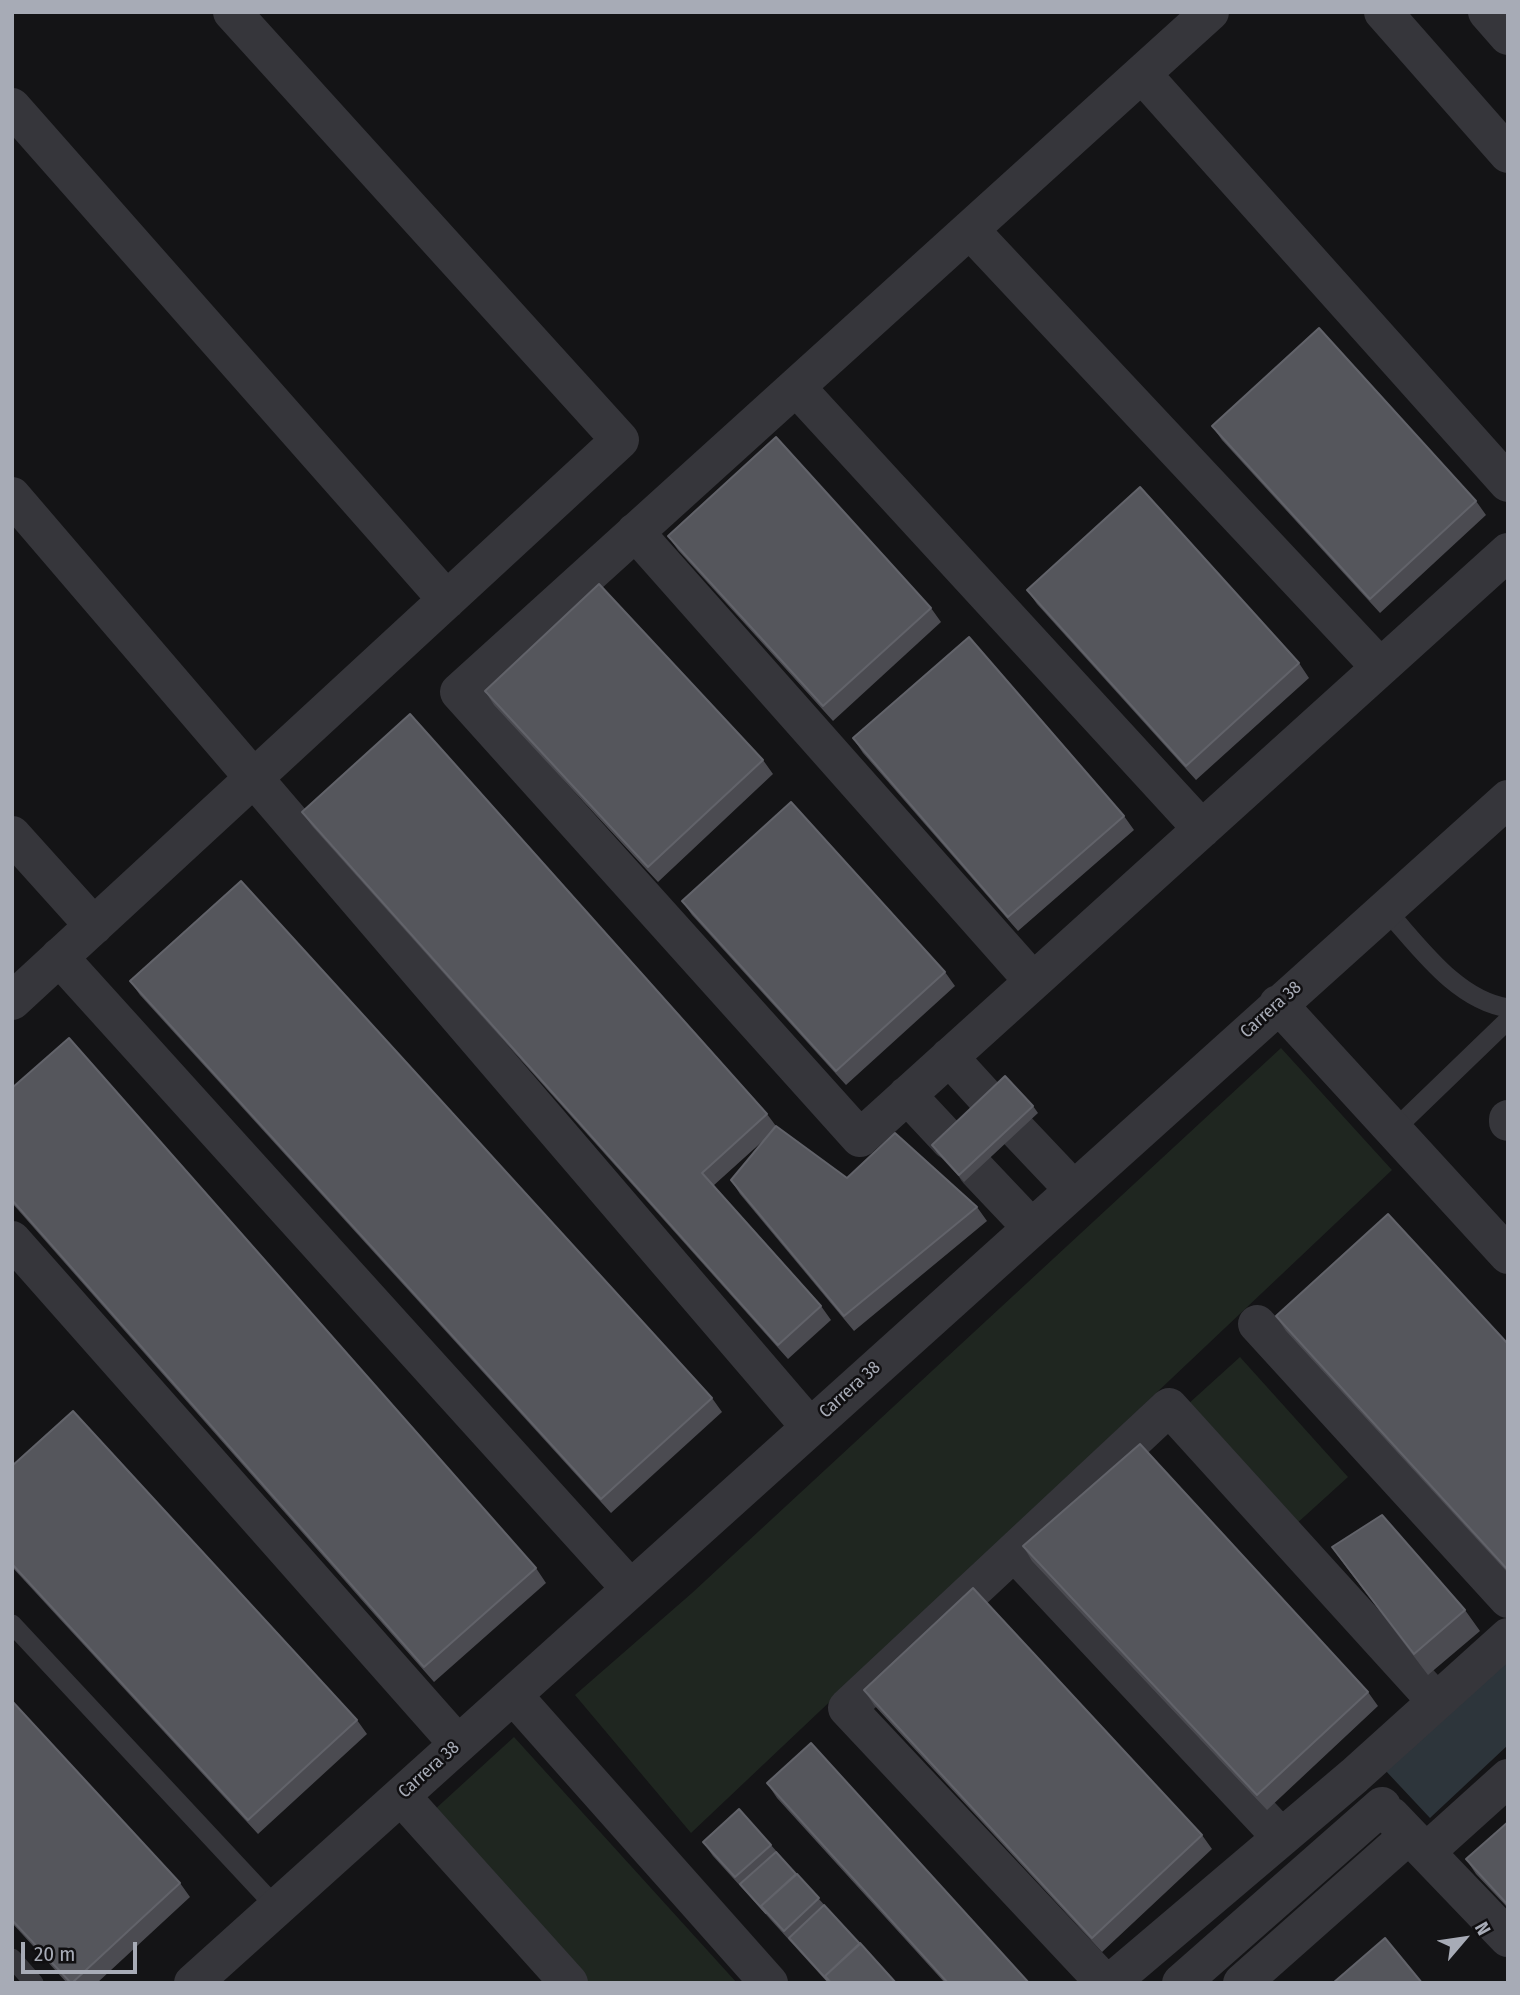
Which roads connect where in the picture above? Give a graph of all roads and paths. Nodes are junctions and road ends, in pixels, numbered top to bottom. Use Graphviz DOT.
graph roads {
  1 [pos="232,12"];
  2 [pos="1210,12"];
  3 [pos="1383,12"];
  4 [pos="1487,12"];
  5 [pos="1508,36"];
  6 [pos="1142,74"];
  7 [pos="12,107"];
  8 [pos="1508,154"];
  9 [pos="970,230"];
  10 [pos="796,387"];
  11 [pos="1508,483"];
  12 [pos="12,495"];
  13 [pos="635,532"];
  14 [pos="1508,552"];
  15 [pos="447,600"];
  16 [pos="1380,667"];
  17 [pos="253,779"];
  18 [pos="1508,799"];
  19 [pos="1202,829"];
  20 [pos="12,835"];
  21 [pos="1386,909"];
  22 [pos="94,926"];
  23 [pos="59,957"];
  24 [pos="1034,981"];
  25 [pos="12,1001"];
  26 [pos="1278,1004"];
  27 [pos="1508,1008"];
  28 [pos="1508,1020"];
  29 [pos="949,1057"];
  30 [pos="907,1095"];
  31 [pos="991,1102"];
  32 [pos="1394,1130"];
  33 [pos="1018,1131"];
  34 [pos="950,1141"];
  35 [pos="977,1170"];
  36 [pos="1073,1189"];
  37 [pos="1031,1227"];
  38 [pos="12,1240"];
  39 [pos="1508,1255"];
  40 [pos="1257,1324"];
  41 [pos="810,1427"];
  42 [pos="1014,1552"];
  43 [pos="631,1588"];
  44 [pos="1508,1598"];
  45 [pos="12,1623"];
  46 [pos="1508,1637"];
  47 [pos="513,1695"];
  48 [pos="1435,1700"];
  49 [pos="458,1744"];
  50 [pos="1354,1776"];
  51 [pos="1508,1778"];
  52 [pos="401,1796"];
  53 [pos="1382,1806"];
  54 [pos="1281,1837"];
  55 [pos="1418,1843"];
  56 [pos="277,1908"];
  57 [pos="1508,1938"];
  58 [pos="12,1958"];
  59 [pos="34,1983"];
  60 [pos="193,1983"];
  61 [pos="569,1983"];
  62 [pos="769,1983"];
  63 [pos="1105,1983"];
  64 [pos="1110,1983"];
  65 [pos="1181,1983"];
  66 [pos="1242,1983"];
  1 -- 15 [label="street"];
  2 -- 6 [label="street"];
  3 -- 8 [label="street"];
  4 -- 5 [label="street"];
  6 -- 9 [label="street"];
  6 -- 11 [label="street"];
  7 -- 15 [label="street"];
  9 -- 10 [label="street"];
  9 -- 16 [label="street"];
  10 -- 13 [label="street"];
  10 -- 19 [label="street"];
  12 -- 17 [label="street"];
  13 -- 24 [label="street"];
  13 -- 30 [label="street"];
  14 -- 16 [label="street"];
  15 -- 17 [label="street"];
  16 -- 19 [label="street"];
  17 -- 22 [label="street"];
  17 -- 41 [label="street"];
  18 -- 21 [label="street, Carrera 38"];
  19 -- 24 [label="street"];
  20 -- 22 [label="street"];
  21 -- 26 [label="street, Carrera 38"];
  21 -- 27 [label="lane"];
  22 -- 23 [label="street"];
  23 -- 25 [label="street"];
  23 -- 43 [label="street"];
  24 -- 29 [label="street"];
  26 -- 32 [label="street"];
  26 -- 36 [label="street, Carrera 38"];
  28 -- 32 [label="lane"];
  29 -- 30 [label="street"];
  29 -- 31 [label="street"];
  30 -- 34 [label="street"];
  32 -- 39 [label="street"];
  33 -- 36 [label="street"];
  35 -- 37 [label="street"];
  36 -- 37 [label="street, Carrera 38"];
  37 -- 41 [label="street, Carrera 38"];
  38 -- 49 [label="street"];
  40 -- 44 [label="street"];
  41 -- 43 [label="street, Carrera 38"];
  42 -- 48 [label="street"];
  42 -- 54 [label="street"];
  42 -- 63 [label="street"];
  43 -- 47 [label="street, Carrera 38"];
  45 -- 56 [label="lane"];
  46 -- 48 [label="street"];
  47 -- 49 [label="street, Carrera 38"];
  47 -- 62 [label="street"];
  48 -- 50 [label="street"];
  49 -- 52 [label="street, Carrera 38"];
  50 -- 53 [label="street"];
  50 -- 54 [label="street"];
  51 -- 55 [label="street"];
  52 -- 56 [label="street, Carrera 38"];
  52 -- 61 [label="street"];
  53 -- 55 [label="street"];
  53 -- 65 [label="street"];
  54 -- 64 [label="street"];
  55 -- 57 [label="street"];
  55 -- 66 [label="street"];
  56 -- 60 [label="street, Carrera 38"];
  58 -- 59 [label="lane"];
}
